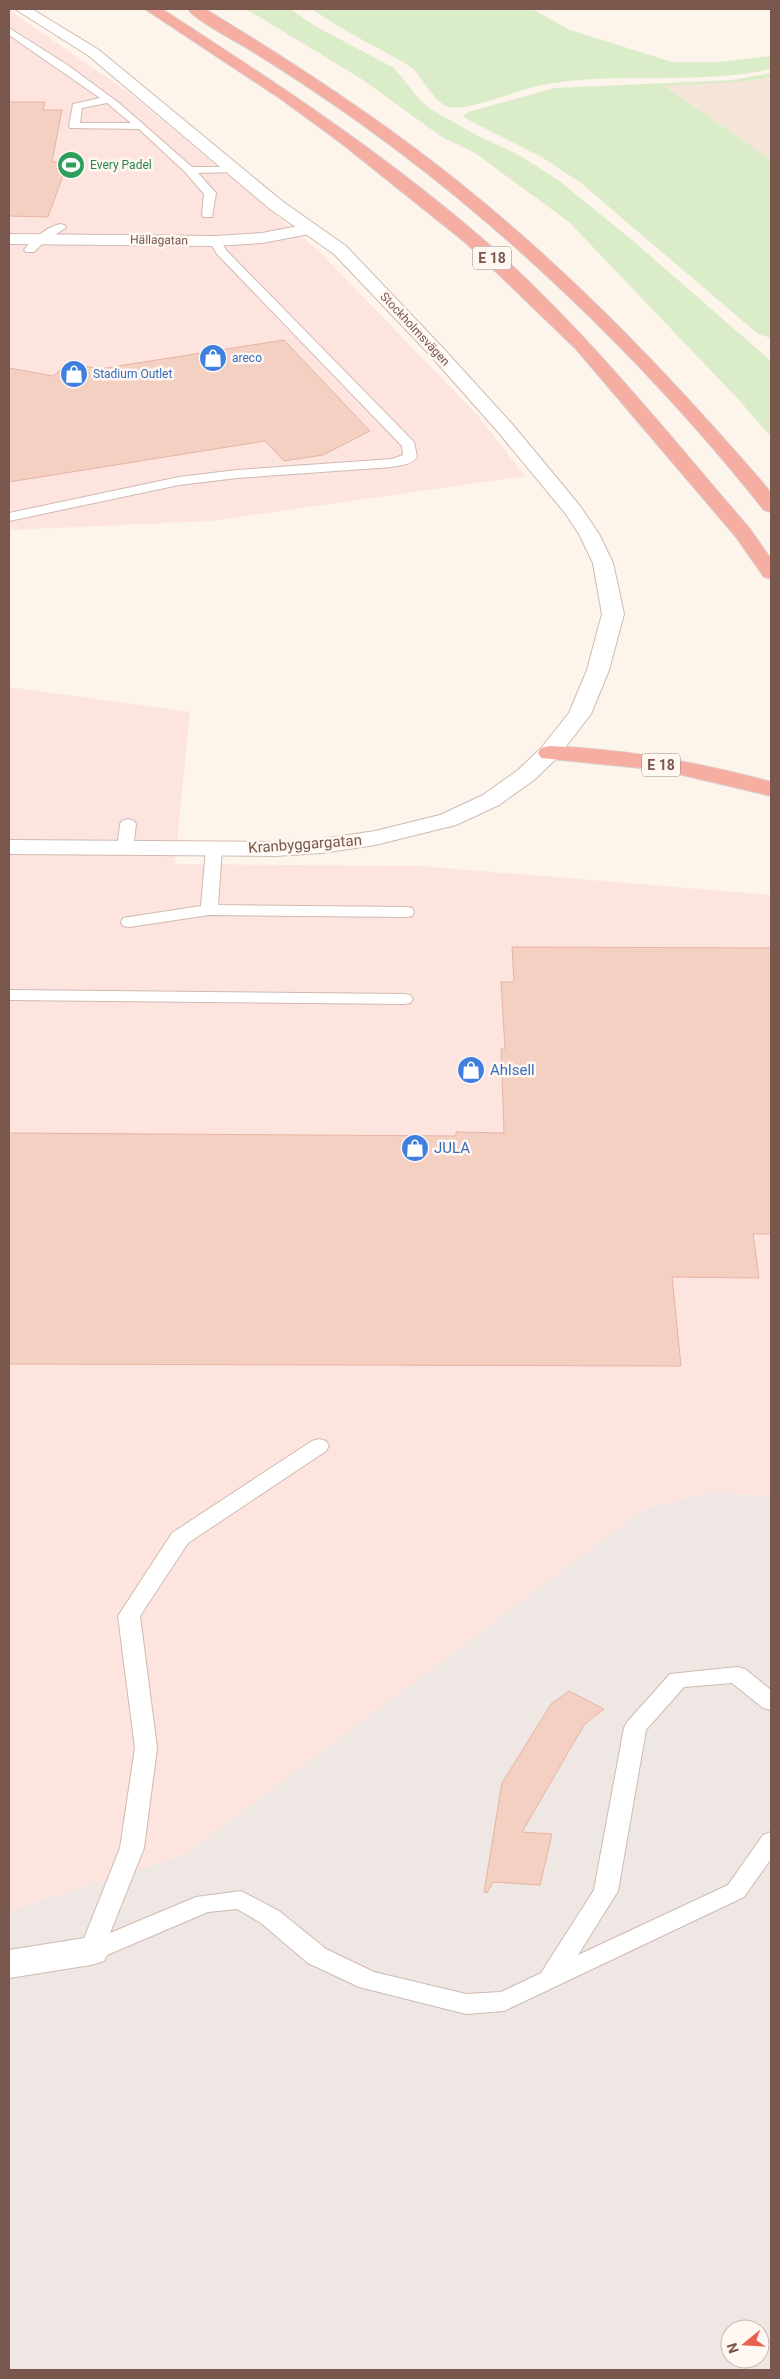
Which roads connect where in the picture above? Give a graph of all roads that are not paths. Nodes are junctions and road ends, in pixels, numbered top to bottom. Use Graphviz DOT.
graph roads {
  1 [pos="22,9"];
  2 [pos="152,9"];
  3 [pos="194,9"];
  4 [pos="9,31"];
  5 [pos="108,100"];
  6 [pos="140,126"];
  7 [pos="232,169"];
  8 [pos="191,170"];
  9 [pos="208,215"];
  10 [pos="60,227"];
  11 [pos="309,229"];
  12 [pos="9,239"];
  13 [pos="215,241"];
  14 [pos="35,245"];
  15 [pos="771,506"];
  16 [pos="9,517"];
  17 [pos="771,573"];
  18 [pos="549,753"];
  19 [pos="771,789"];
  20 [pos="128,824"];
  21 [pos="9,846"];
  22 [pos="214,848"];
  23 [pos="125,849"];
  24 [pos="209,910"];
  25 [pos="406,912"];
  26 [pos="129,922"];
  27 [pos="9,995"];
  28 [pos="404,999"];
  29 [pos="319,1446"];
  30 [pos="771,1702"];
  31 [pos="771,1841"];
  32 [pos="92,1951"];
  33 [pos="9,1964"];
  34 [pos="549,1980"];
  1 -- 7 [label="street, Stockholmsvägen"];
  2 -- 17 [label="highway, E 18"];
  3 -- 15 [label="highway, E 18"];
  4 -- 5 [label="lane"];
  5 -- 6 [label="lane"];
  5 -- 6 [label="lane"];
  6 -- 8 [label="lane"];
  7 -- 8 [label="lane"];
  7 -- 11 [label="street, Stockholmsvägen"];
  8 -- 9 [label="lane"];
  10 -- 14 [label="lane"];
  11 -- 13 [label="street, Hällagatan"];
  11 -- 18 [label="street, Stockholmsvägen"];
  12 -- 14 [label="street, Hällagatan"];
  13 -- 14 [label="street, Hällagatan"];
  13 -- 16 [label="lane"];
  18 -- 19 [label="highway, E 18"];
  18 -- 22 [label="street, Kranbyggargatan"];
  20 -- 23 [label="lane"];
  21 -- 23 [label="street, Kranbyggargatan"];
  22 -- 23 [label="street, Kranbyggargatan"];
  22 -- 24 [label="lane"];
  24 -- 25 [label="lane"];
  24 -- 26 [label="lane"];
  27 -- 28 [label="lane"];
  29 -- 32 [label="lane"];
  30 -- 34 [label="lane"];
  31 -- 34 [label="lane"];
  32 -- 33 [label="street"];
  32 -- 34 [label="lane"];
}
